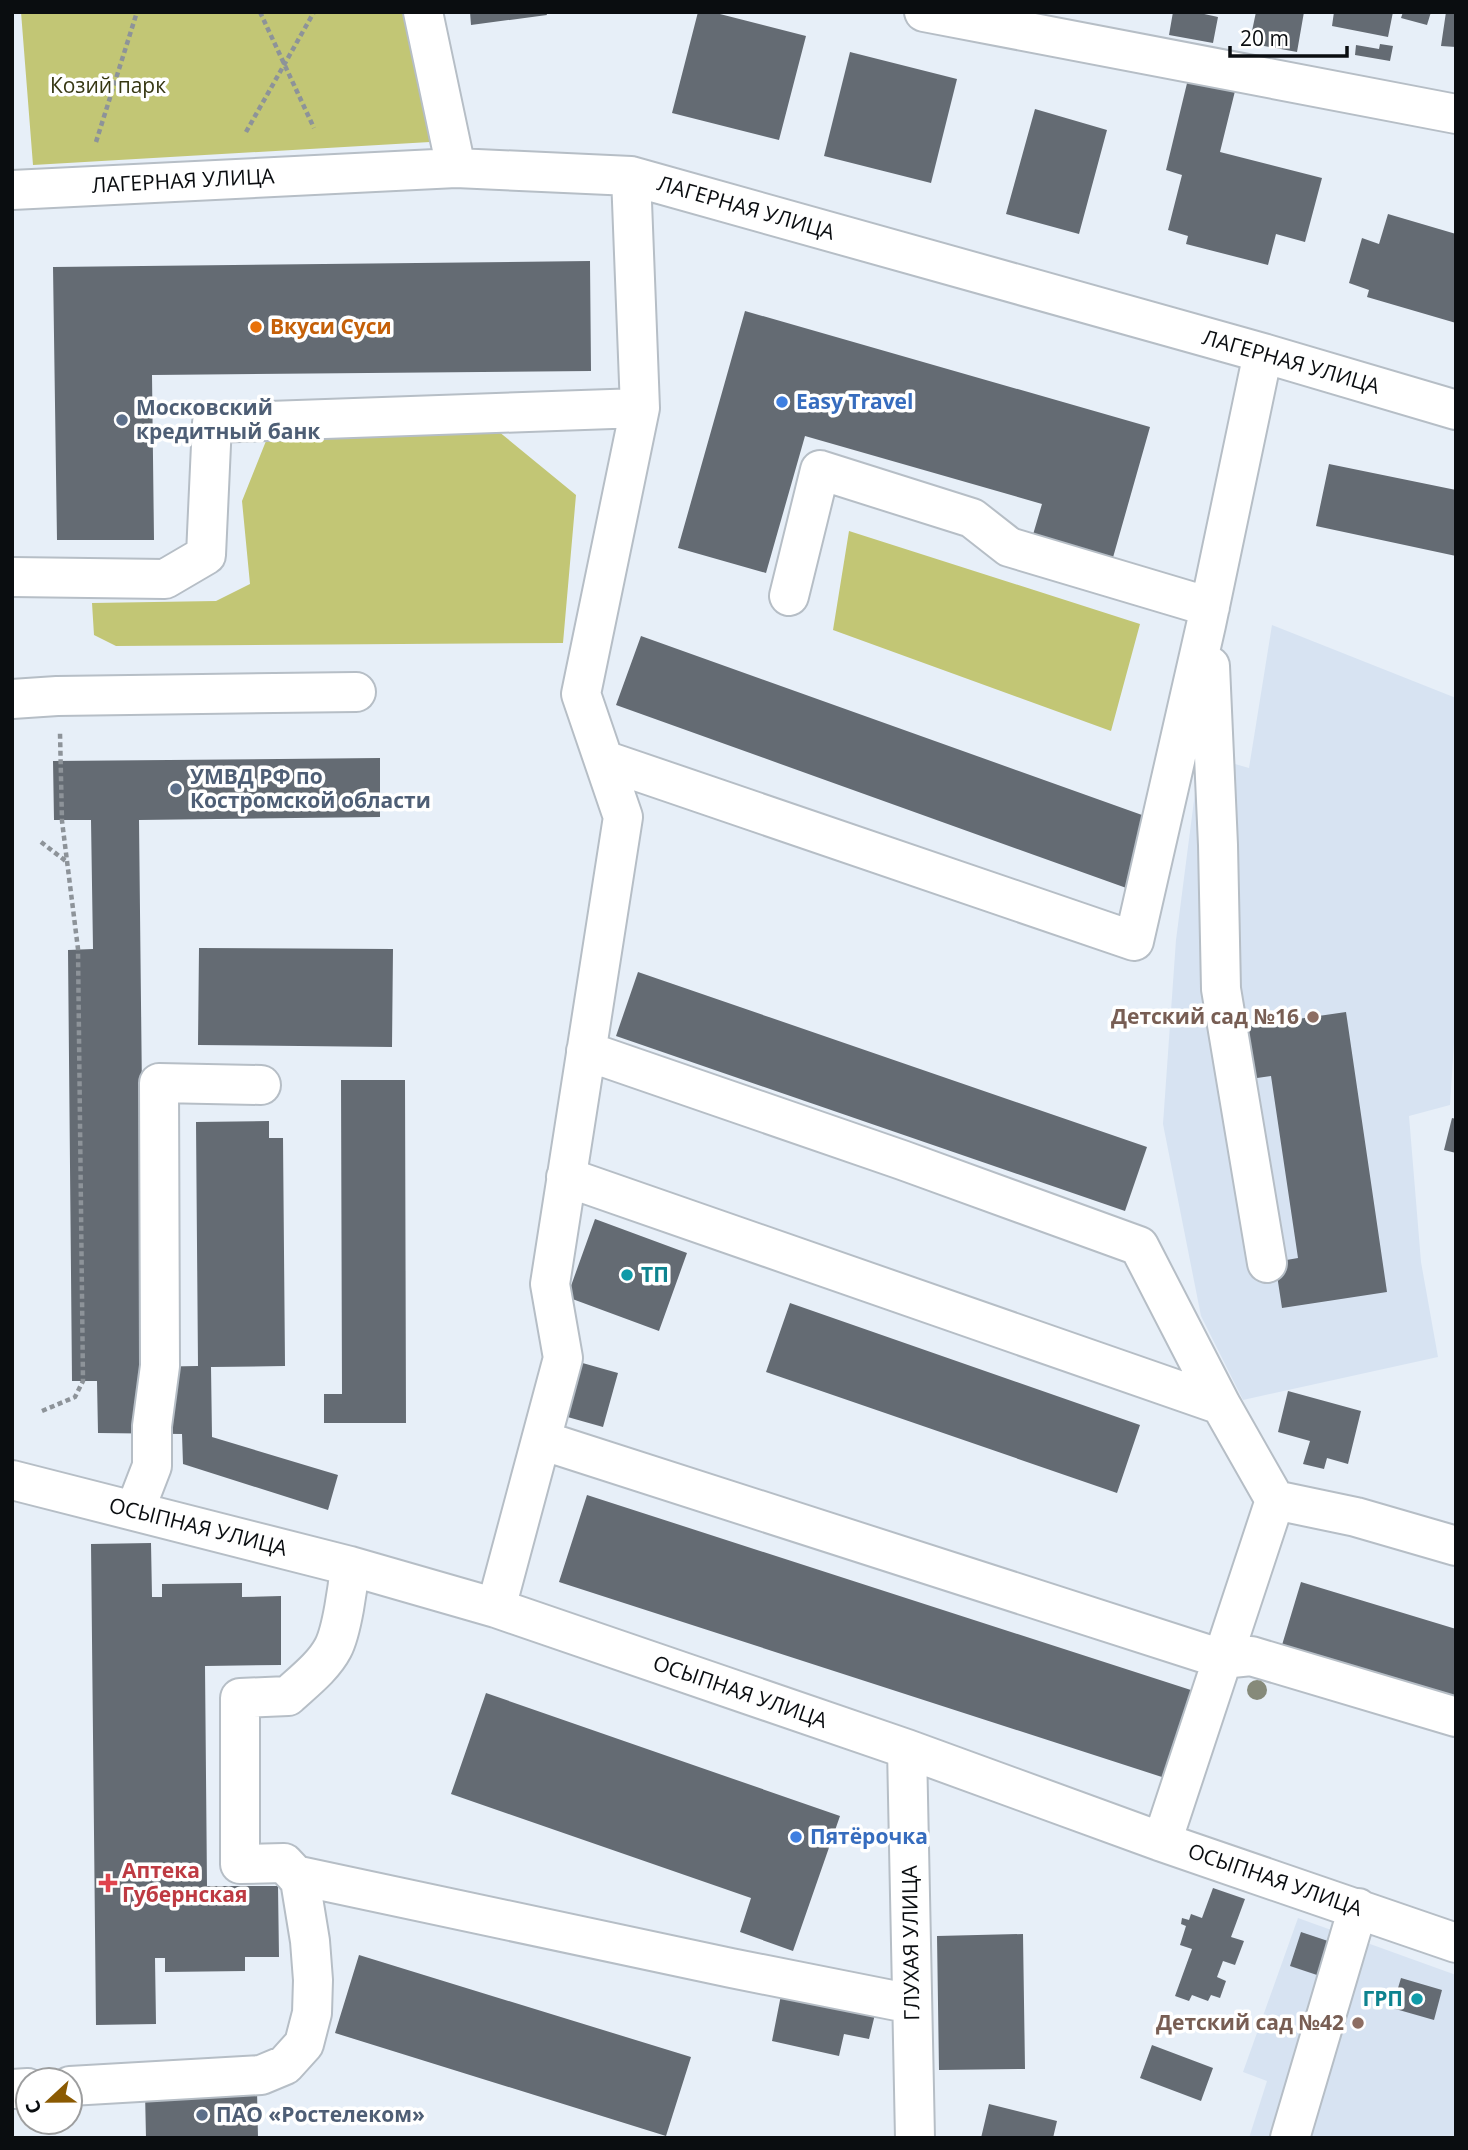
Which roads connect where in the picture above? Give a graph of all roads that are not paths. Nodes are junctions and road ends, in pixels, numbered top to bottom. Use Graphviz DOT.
graph roads {
  1 [pos="424,12"];
  2 [pos="925,12"];
  3 [pos="1456,114"];
  4 [pos="456,168"];
  5 [pos="631,176"];
  6 [pos="12,190"];
  7 [pos="1263,353"];
  8 [pos="640,408"];
  9 [pos="1456,410"];
  10 [pos="12,577"];
  11 [pos="789,596"];
  12 [pos="1208,616"];
  13 [pos="356,692"];
  14 [pos="12,699"];
  15 [pos="604,760"];
  16 [pos="586,1051"];
  17 [pos="261,1085"];
  18 [pos="566,1177"];
  19 [pos="1267,1263"];
  20 [pos="1222,1405"];
  21 [pos="541,1440"];
  22 [pos="12,1479"];
  23 [pos="1275,1500"];
  24 [pos="135,1510"];
  25 [pos="1456,1546"];
  26 [pos="350,1566"];
  27 [pos="496,1608"];
  28 [pos="1222,1659"];
  29 [pos="1456,1717"];
  30 [pos="907,1749"];
  31 [pos="1162,1842"];
  32 [pos="295,1875"];
  33 [pos="1358,1908"];
  34 [pos="1456,1943"];
  35 [pos="912,2004"];
  36 [pos="84,2085"];
  37 [pos="915,2138"];
  38 [pos="1290,2138"];
  1 -- 4 [label="street"];
  2 -- 3 [label="street"];
  4 -- 5 [label="street, ЛАГЕРНАЯ УЛИЦА"];
  4 -- 6 [label="street, ЛАГЕРНАЯ УЛИЦА"];
  5 -- 7 [label="street, ЛАГЕРНАЯ УЛИЦА"];
  5 -- 8 [label="street"];
  7 -- 9 [label="street, ЛАГЕРНАЯ УЛИЦА"];
  7 -- 12 [label="street"];
  8 -- 10 [label="street"];
  8 -- 15 [label="street"];
  11 -- 12 [label="street"];
  12 -- 15 [label="street"];
  12 -- 19 [label="street"];
  13 -- 14 [label="street"];
  15 -- 16 [label="street"];
  16 -- 18 [label="street"];
  16 -- 20 [label="street"];
  17 -- 24 [label="street"];
  18 -- 20 [label="street"];
  18 -- 21 [label="street"];
  20 -- 23 [label="street"];
  21 -- 27 [label="street"];
  21 -- 28 [label="street"];
  22 -- 24 [label="street, ОСЫПНАЯ УЛИЦА"];
  23 -- 25 [label="street"];
  23 -- 28 [label="street"];
  24 -- 26 [label="street, ОСЫПНАЯ УЛИЦА"];
  26 -- 27 [label="street, ОСЫПНАЯ УЛИЦА"];
  26 -- 32 [label="street"];
  27 -- 30 [label="street, ОСЫПНАЯ УЛИЦА"];
  28 -- 29 [label="street"];
  28 -- 31 [label="street"];
  30 -- 31 [label="street, ОСЫПНАЯ УЛИЦА"];
  30 -- 35 [label="street, ГЛУХАЯ УЛИЦА"];
  31 -- 33 [label="street, ОСЫПНАЯ УЛИЦА"];
  32 -- 35 [label="street"];
  32 -- 36 [label="street"];
  33 -- 34 [label="street, ОСЫПНАЯ УЛИЦА"];
  33 -- 38 [label="street"];
  35 -- 37 [label="street, ГЛУХАЯ УЛИЦА"];
}
